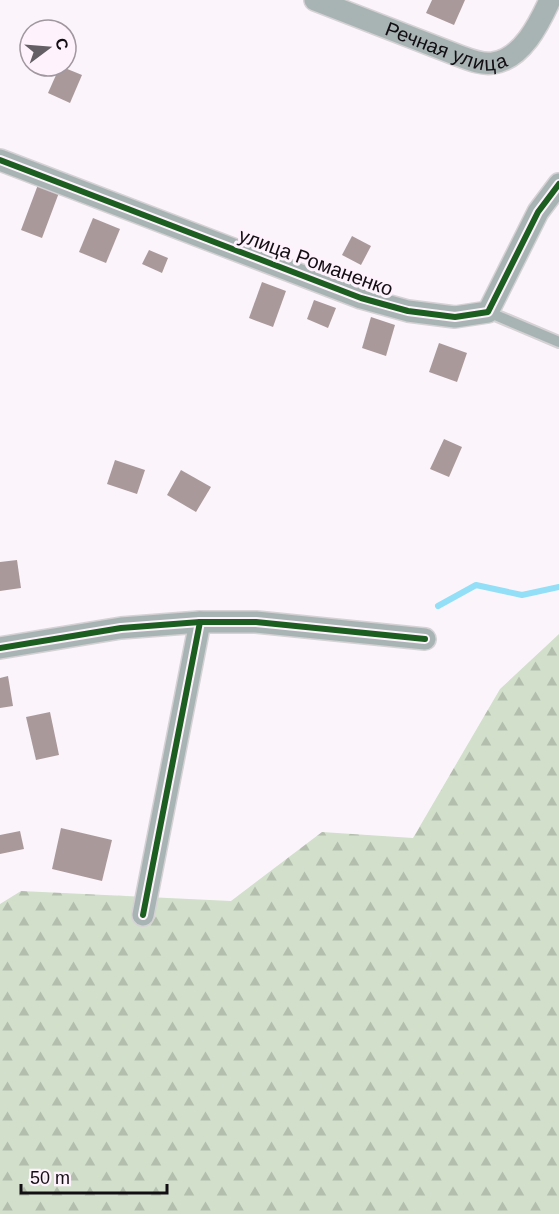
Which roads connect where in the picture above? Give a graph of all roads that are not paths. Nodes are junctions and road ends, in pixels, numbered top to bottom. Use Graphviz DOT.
graph roads {
  1 [pos="315,0"];
  2 [pos="550,0"];
  3 [pos="0,160"];
  4 [pos="559,184"];
  5 [pos="488,312"];
  6 [pos="559,342"];
  7 [pos="200,622"];
  8 [pos="425,639"];
  9 [pos="0,648"];
  10 [pos="143,915"];
  1 -- 2 [label="street, Речная улица"];
  3 -- 5 [label="street, улица Романенко"];
  4 -- 5 [label="street"];
  5 -- 6 [label="lane"];
  7 -- 8 [label="street"];
  7 -- 9 [label="street"];
  7 -- 10 [label="street"];
}
